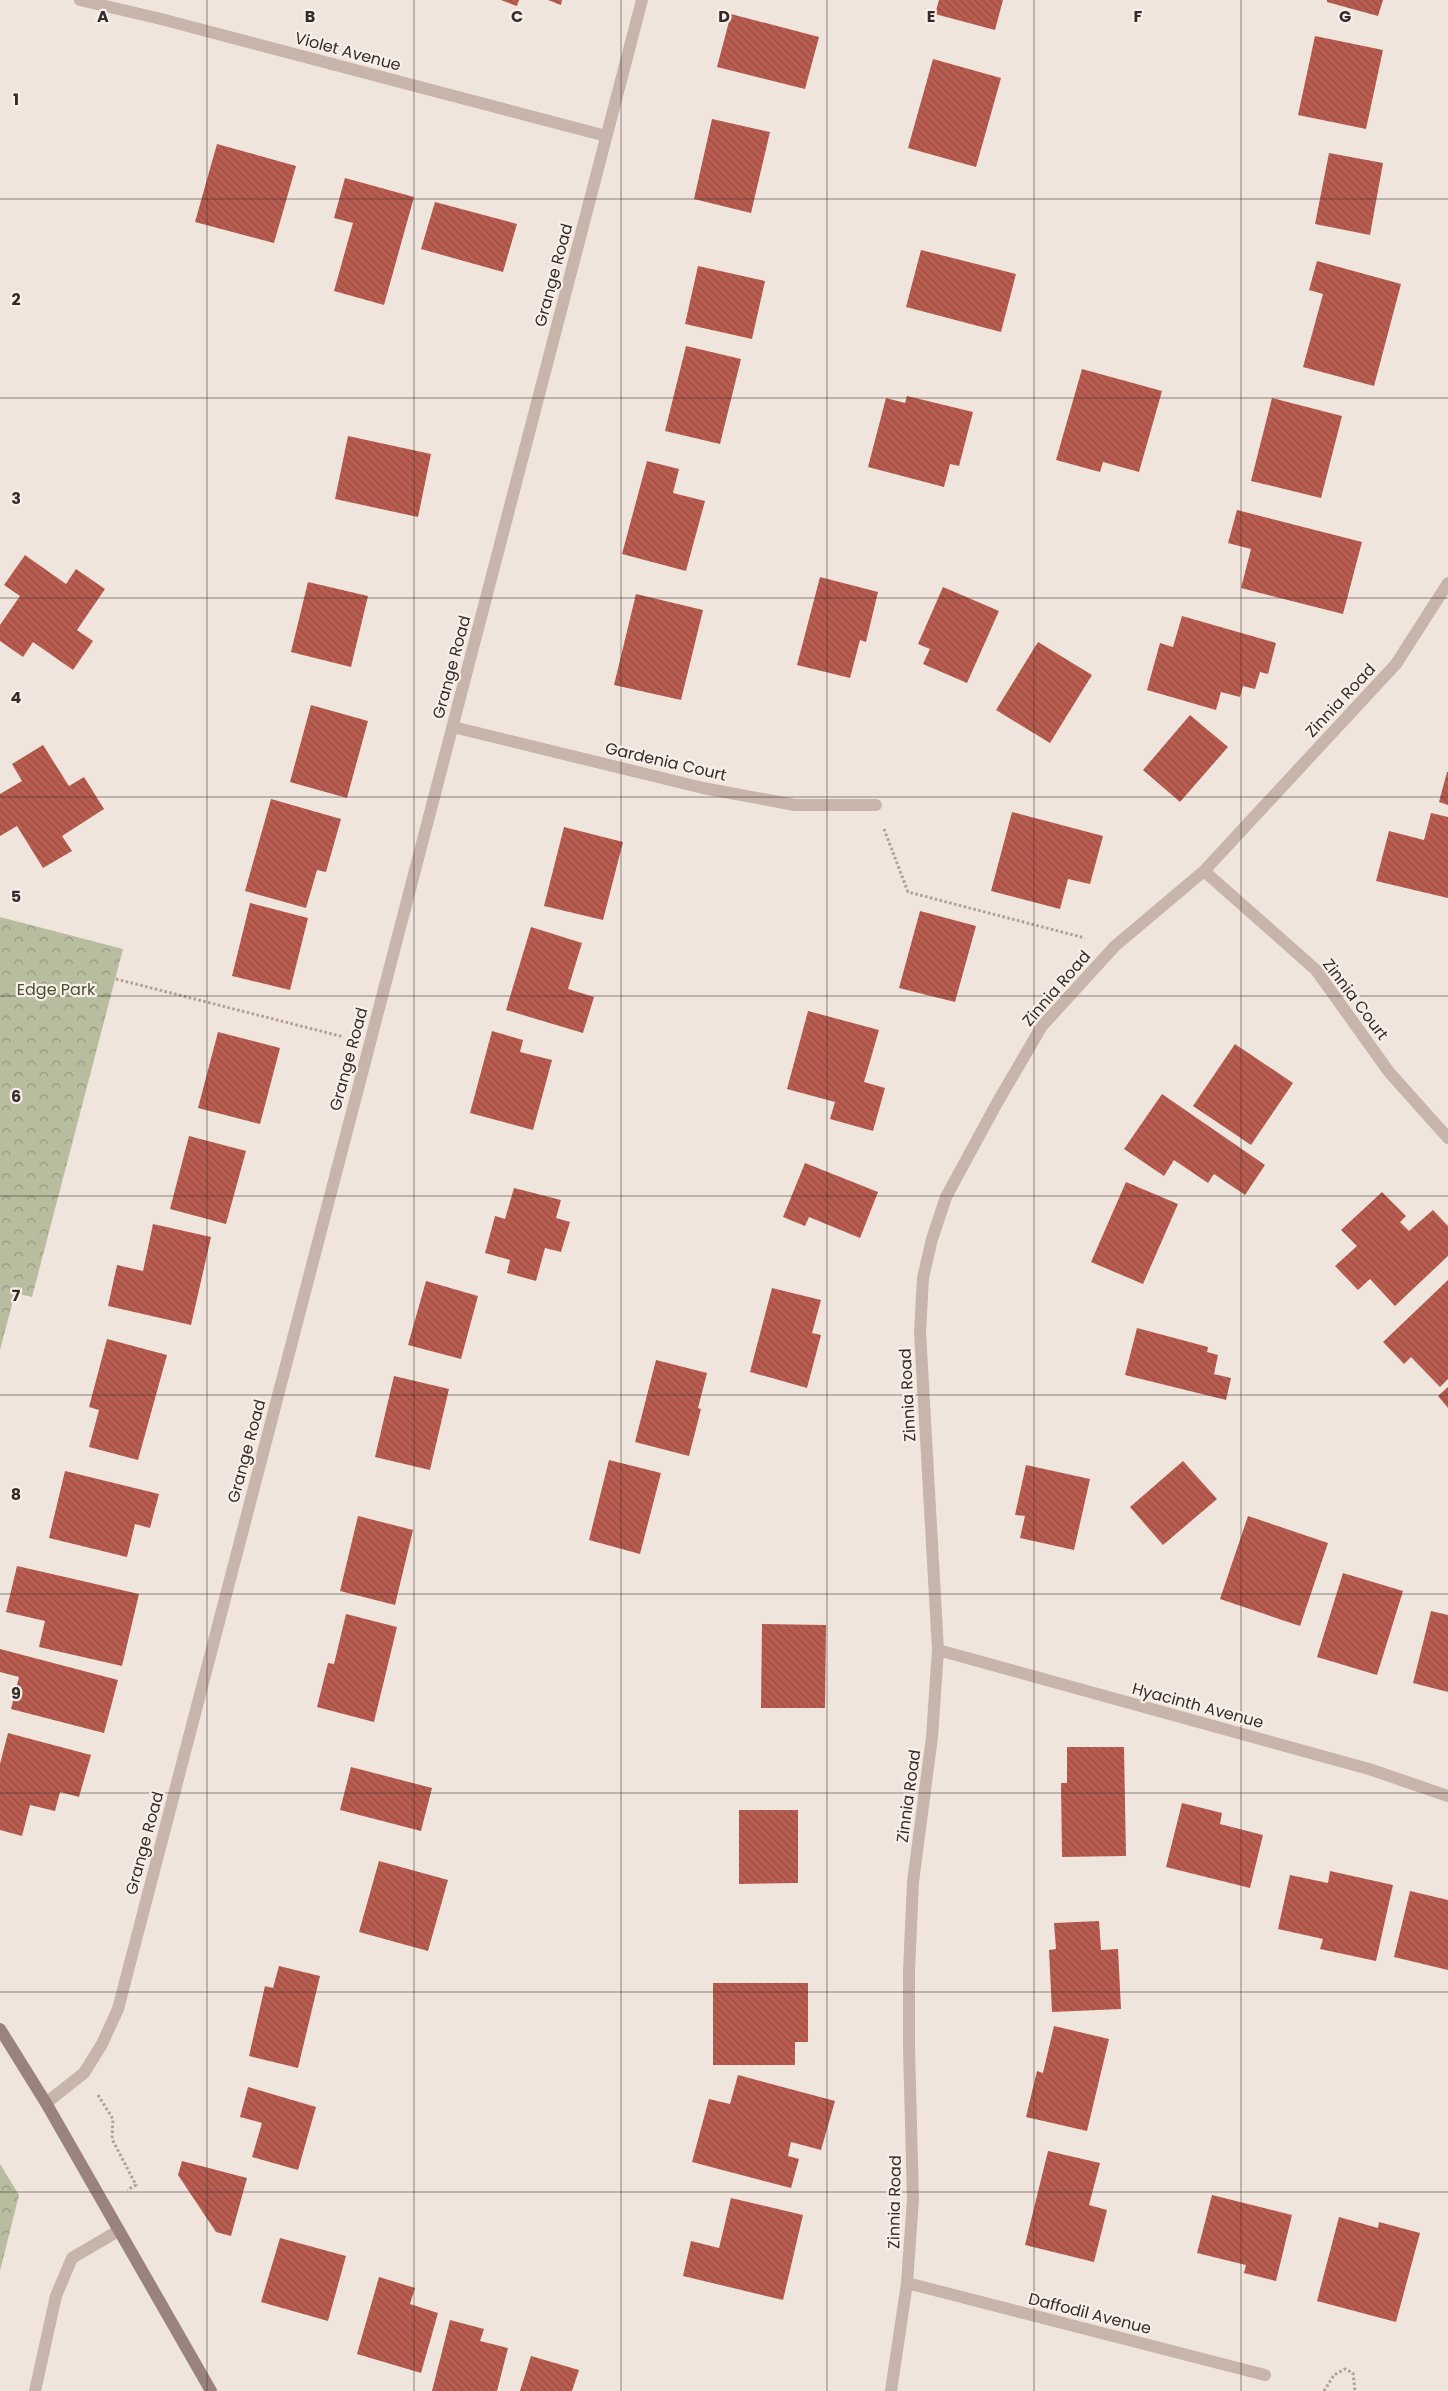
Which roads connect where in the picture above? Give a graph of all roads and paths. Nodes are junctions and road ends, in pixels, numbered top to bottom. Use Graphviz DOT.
graph roads {
  1 [pos="80,0"];
  2 [pos="642,0"];
  3 [pos="606,136"];
  4 [pos="1448,583"];
  5 [pos="452,727"];
  6 [pos="876,805"];
  7 [pos="1204,871"];
  8 [pos="1115,946"];
  9 [pos="116,978"];
  10 [pos="369,1043"];
  11 [pos="1448,1138"];
  12 [pos="938,1650"];
  13 [pos="1448,1796"];
  14 [pos="0,2029"];
  15 [pos="46,2103"];
  16 [pos="113,2120"];
  17 [pos="136,2185"];
  18 [pos="118,2231"];
  19 [pos="907,2283"];
  20 [pos="1265,2375"];
  21 [pos="35,2391"];
  22 [pos="211,2391"];
  23 [pos="891,2391"];
  24 [pos="1324,2391"];
  25 [pos="1355,2391"];
  1 -- 3 [label="street, Violet Avenue"];
  2 -- 3 [label="street, Grange Road"];
  3 -- 5 [label="street, Grange Road"];
  4 -- 7 [label="street, Zinnia Road"];
  5 -- 6 [label="street, Gardenia Court"];
  5 -- 10 [label="street, Grange Road"];
  6 -- 8 [label="path"];
  7 -- 8 [label="street, Zinnia Road"];
  7 -- 11 [label="street, Zinnia Court"];
  8 -- 12 [label="street, Zinnia Road"];
  9 -- 10 [label="path"];
  10 -- 15 [label="street, Grange Road"];
  12 -- 13 [label="street, Hyacinth Avenue"];
  12 -- 19 [label="street, Zinnia Road"];
  14 -- 15 [label="main road"];
  15 -- 18 [label="main road"];
  16 -- 17 [label="path"];
  18 -- 21 [label="street"];
  18 -- 22 [label="main road"];
  19 -- 20 [label="street, Daffodil Avenue"];
  19 -- 23 [label="street, Zinnia Road"];
  24 -- 25 [label="path"];
}
